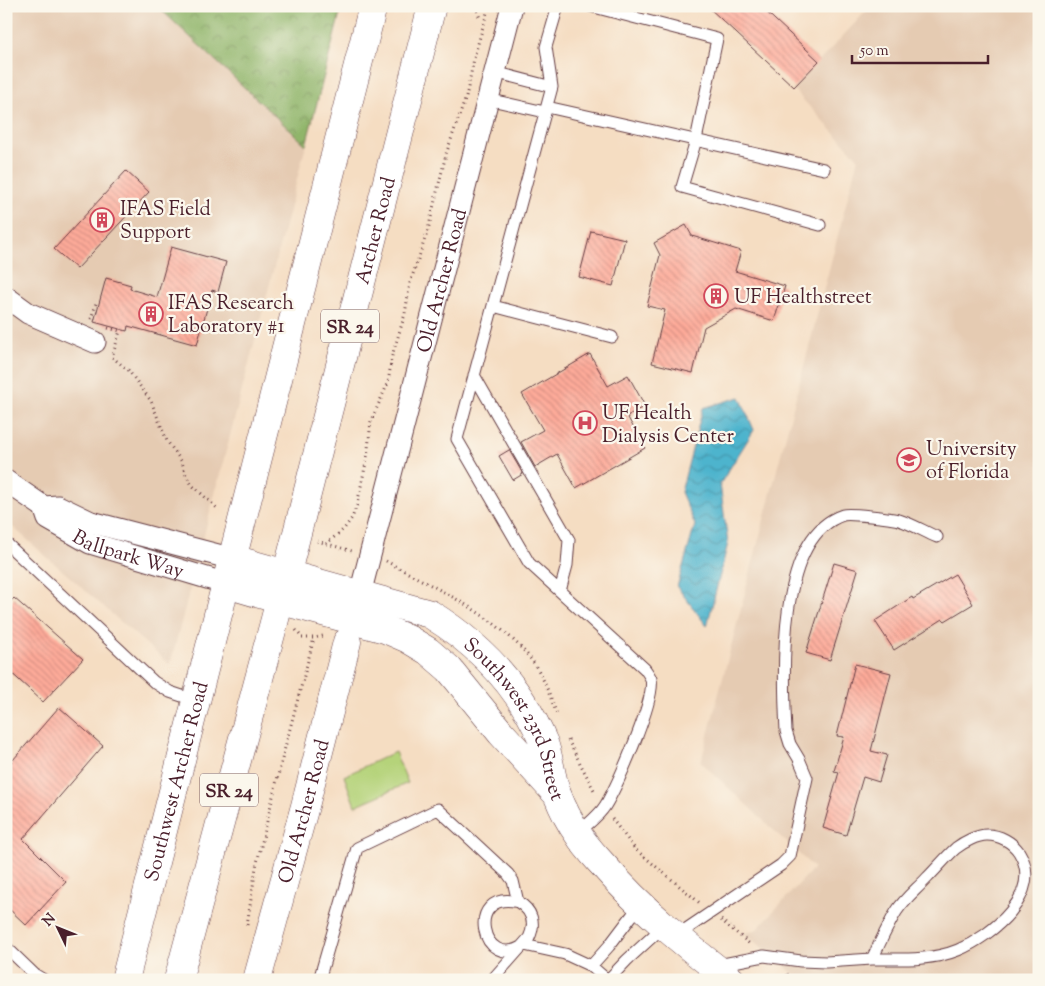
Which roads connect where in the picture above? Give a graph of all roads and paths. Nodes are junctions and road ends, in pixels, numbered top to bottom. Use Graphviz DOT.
graph roads {
  1 [pos="373,6"];
  2 [pos="432,6"];
  3 [pos="476,6"];
  4 [pos="489,6"];
  5 [pos="512,6"];
  6 [pos="558,6"];
  7 [pos="590,6"];
  8 [pos="480,19"];
  9 [pos="494,72"];
  10 [pos="552,87"];
  11 [pos="487,99"];
  12 [pos="546,110"];
  13 [pos="696,140"];
  14 [pos="824,169"];
  15 [pos="820,226"];
  16 [pos="6,296"];
  17 [pos="97,300"];
  18 [pos="493,306"];
  19 [pos="97,331"];
  20 [pos="612,337"];
  21 [pos="474,375"];
  22 [pos="6,481"];
  23 [pos="219,510"];
  24 [pos="938,538"];
  25 [pos="6,543"];
  26 [pos="325,544"];
  27 [pos="230,572"];
  28 [pos="285,573"];
  29 [pos="560,591"];
  30 [pos="360,594"];
  31 [pos="278,600"];
  32 [pos="322,612"];
  33 [pos="290,624"];
  34 [pos="378,627"];
  35 [pos="347,642"];
  36 [pos="197,701"];
  37 [pos="557,794"];
  38 [pos="577,834"];
  39 [pos="518,902"];
  40 [pos="640,905"];
  41 [pos="246,931"];
  42 [pos="670,931"];
  43 [pos="524,945"];
  44 [pos="6,947"];
  45 [pos="872,959"];
  46 [pos="591,966"];
  47 [pos="722,973"];
  48 [pos="44,980"];
  49 [pos="125,980"];
  50 [pos="178,980"];
  51 [pos="257,980"];
  52 [pos="319,980"];
  53 [pos="492,980"];
  54 [pos="607,980"];
  1 -- 27 [label="main road, SR 24"];
  2 -- 28 [label="main road, Archer Road / SR 24"];
  3 -- 8 [label="path"];
  4 -- 26 [label="path"];
  5 -- 9 [label="street, Old Archer Road"];
  6 -- 10 [label="lane"];
  7 -- 13 [label="lane"];
  9 -- 10 [label="lane"];
  9 -- 11 [label="street, Old Archer Road"];
  10 -- 12 [label="lane"];
  11 -- 12 [label="lane"];
  11 -- 30 [label="street, Old Archer Road"];
  12 -- 13 [label="lane"];
  12 -- 18 [label="lane"];
  13 -- 14 [label="lane"];
  13 -- 15 [label="lane"];
  16 -- 19 [label="street"];
  17 -- 19 [label="path"];
  18 -- 20 [label="lane"];
  18 -- 21 [label="lane"];
  19 -- 23 [label="path"];
  21 -- 29 [label="lane"];
  21 -- 29 [label="lane"];
  22 -- 27 [label="street, Ballpark Way"];
  24 -- 42 [label="lane"];
  25 -- 36 [label="lane"];
  27 -- 28 [label="main road, Southwest 23rd Street"];
  27 -- 31 [label="main road, Southwest 23rd Street"];
  27 -- 36 [label="main road, Southwest Archer Road / SR 24"];
  28 -- 30 [label="main road, Southwest 23rd Street"];
  28 -- 31 [label="main road, Archer Road / SR 24"];
  29 -- 38 [label="lane"];
  30 -- 37 [label="main road, Southwest 23rd Street"];
  31 -- 32 [label="main road, Southwest 23rd Street"];
  31 -- 50 [label="main road, SR 24"];
  32 -- 34 [label="main road, Southwest 23rd Street"];
  32 -- 35 [label="main road"];
  33 -- 41 [label="path"];
  34 -- 35 [label="main road"];
  34 -- 37 [label="main road, Southwest 23rd Street"];
  35 -- 51 [label="main road, Old Archer Road"];
  36 -- 49 [label="main road, Southwest Archer Road / SR 24"];
  37 -- 38 [label="main road"];
  38 -- 40 [label="main road"];
  39 -- 43 [label="lane"];
  39 -- 43 [label="lane"];
  39 -- 52 [label="lane"];
  40 -- 42 [label="main road"];
  40 -- 46 [label="lane"];
  42 -- 47 [label="main road"];
  42 -- 54 [label="lane"];
  43 -- 46 [label="lane"];
  43 -- 53 [label="lane"];
  44 -- 48 [label="lane"];
  45 -- 45 [label="lane"];
  45 -- 47 [label="lane"];
  46 -- 54 [label="lane"];
}
